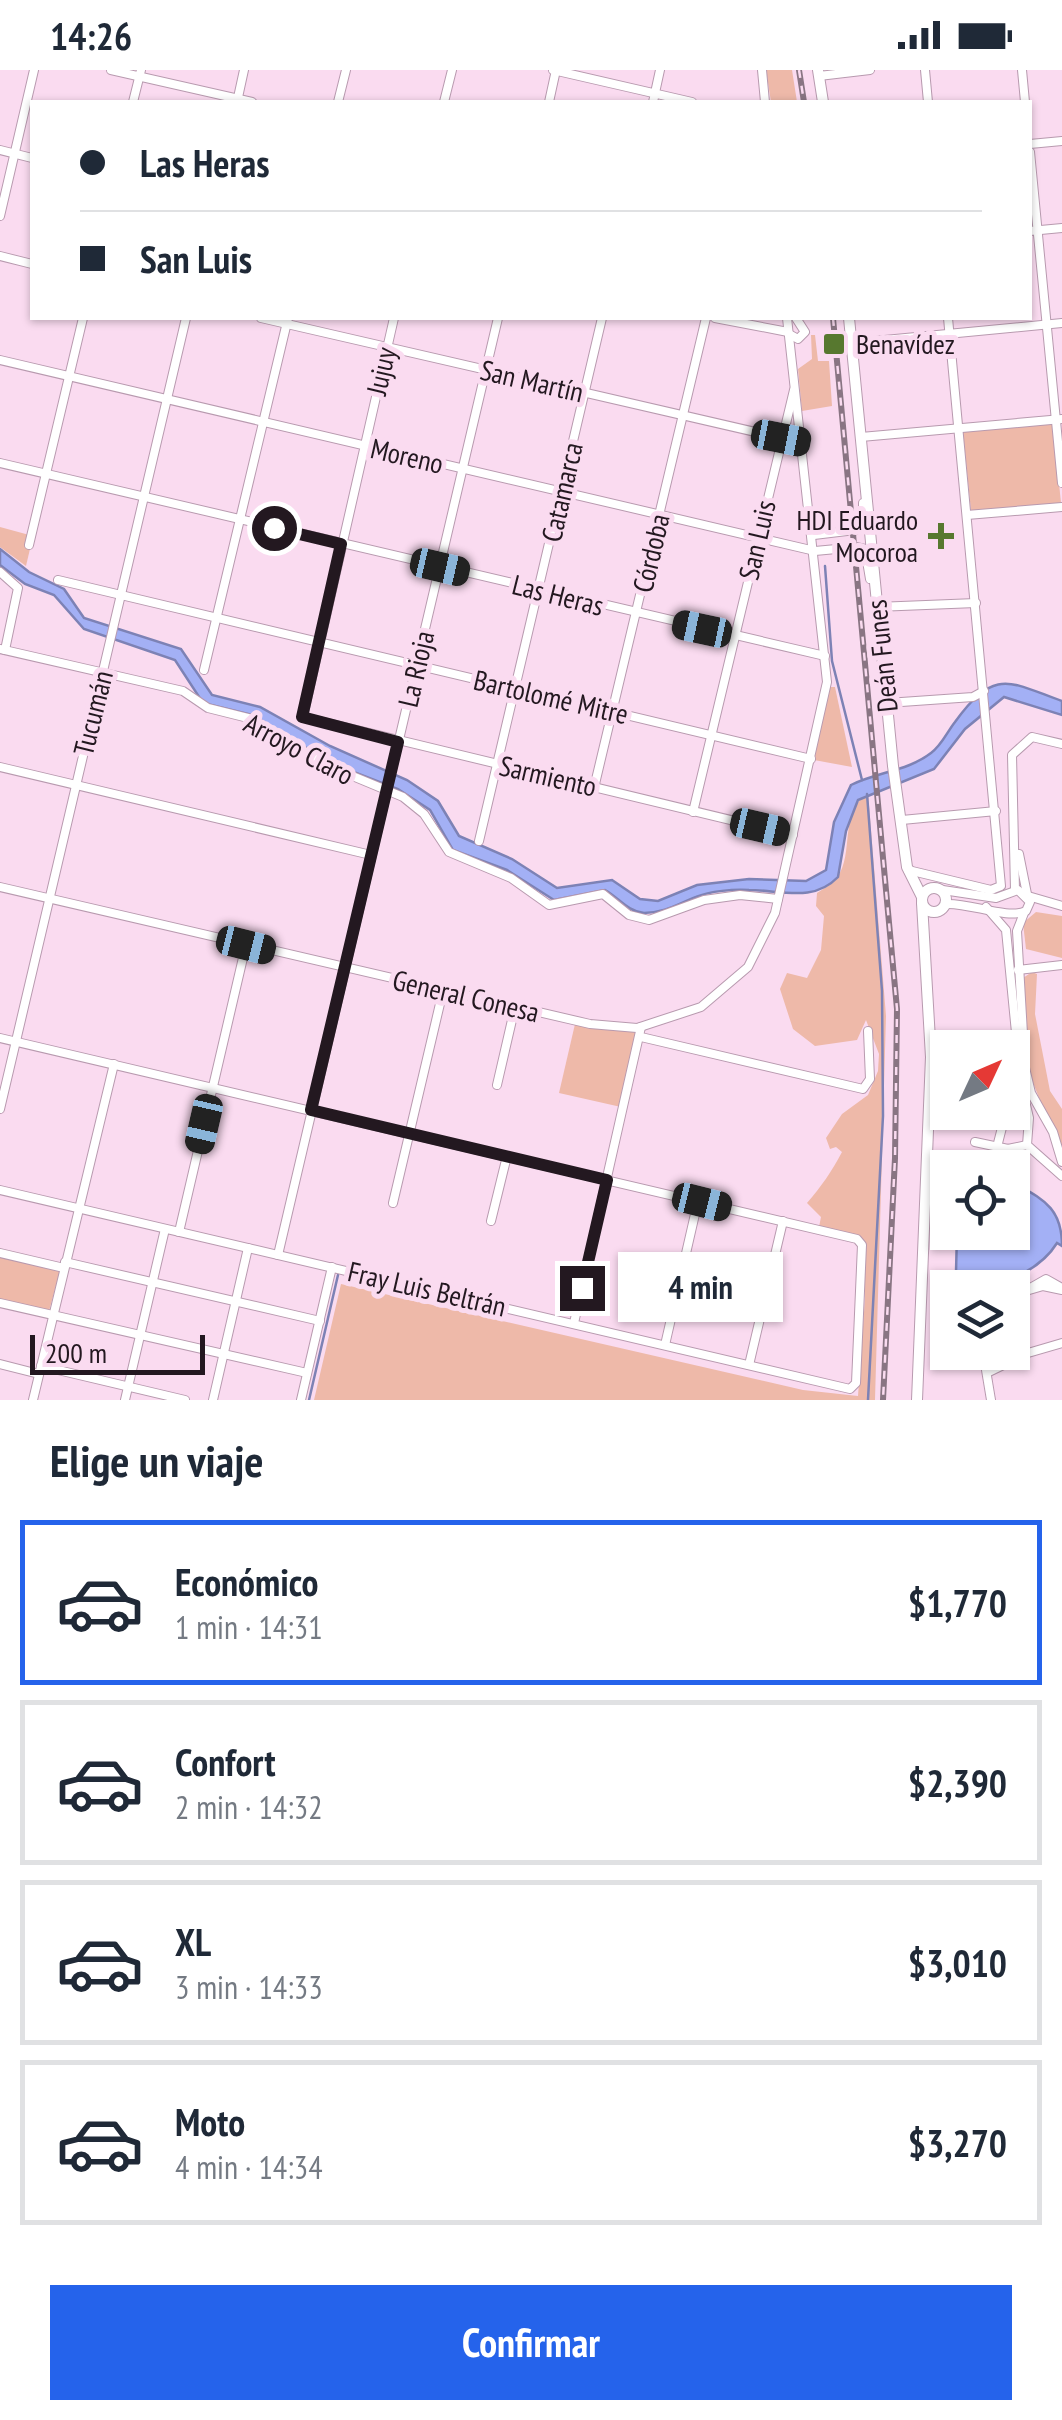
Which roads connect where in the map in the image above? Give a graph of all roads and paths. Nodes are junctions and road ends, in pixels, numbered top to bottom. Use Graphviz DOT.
graph roads {
  1 [pos="34,70"];
  2 [pos="111,70"];
  3 [pos="244,70"];
  4 [pos="346,70"];
  5 [pos="452,70"];
  6 [pos="555,70"];
  7 [pos="660,70"];
  8 [pos="762,70"];
  9 [pos="870,70"];
  10 [pos="925,70"];
  11 [pos="1022,70"];
  12 [pos="140,73"];
  13 [pos="818,73"];
  14 [pos="654,98"];
  15 [pos="134,100"];
  16 [pos="234,100"];
  17 [pos="237,100"];
  18 [pos="338,100"];
  19 [pos="444,100"];
  20 [pos="549,100"];
  21 [pos="765,100"];
  22 [pos="823,100"];
  23 [pos="928,100"];
  24 [pos="1025,100"];
  25 [pos="1062,141"];
  26 [pos="1032,144"];
  27 [pos="0,150"];
  28 [pos="14,154"];
  29 [pos="30,158"];
  30 [pos="1032,192"];
  31 [pos="2,196"];
  32 [pos="0,216"];
  33 [pos="1062,228"];
  34 [pos="1034,231"];
  35 [pos="0,256"];
  36 [pos="30,264"];
  37 [pos="82,320"];
  38 [pos="186,320"];
  39 [pos="394,320"];
  40 [pos="498,320"];
  41 [pos="602,320"];
  42 [pos="706,320"];
  43 [pos="725,320"];
  44 [pos="787,320"];
  45 [pos="797,320"];
  46 [pos="849,320"];
  47 [pos="948,320"];
  48 [pos="288,321"];
  49 [pos="1062,324"];
  50 [pos="1048,325"];
  51 [pos="788,332"];
  52 [pos="950,334"];
  53 [pos="800,338"];
  54 [pos="852,343"];
  55 [pos="387,347"];
  56 [pos="0,360"];
  57 [pos="794,366"];
  58 [pos="486,370"];
  59 [pos="69,376"];
  60 [pos="796,386"];
  61 [pos="585,393"];
  62 [pos="167,399"];
  63 [pos="682,417"];
  64 [pos="1059,419"];
  65 [pos="263,422"];
  66 [pos="959,429"];
  67 [pos="861,437"];
  68 [pos="781,438"];
  69 [pos="803,443"];
  70 [pos="364,445"];
  71 [pos="0,463"];
  72 [pos="462,468"];
  73 [pos="46,474"];
  74 [pos="1062,483"];
  75 [pos="866,485"];
  76 [pos="561,491"];
  77 [pos="144,497"];
  78 [pos="1062,506"];
  79 [pos="659,515"];
  80 [pos="967,515"];
  81 [pos="240,520"];
  82 [pos="814,534"];
  83 [pos="758,538"];
  84 [pos="341,544"];
  85 [pos="29,545"];
  86 [pos="815,551"];
  87 [pos="440,567"];
  88 [pos="0,572"];
  89 [pos="58,580"];
  90 [pos="538,590"];
  91 [pos="121,596"];
  92 [pos="976,603"];
  93 [pos="878,610"];
  94 [pos="637,614"];
  95 [pos="216,619"];
  96 [pos="735,636"];
  97 [pos="318,642"];
  98 [pos="3,649"];
  99 [pos="825,656"];
  100 [pos="417,666"];
  101 [pos="204,670"];
  102 [pos="104,672"];
  103 [pos="515,689"];
  104 [pos="984,692"];
  105 [pos="887,703"];
  106 [pos="613,711"];
  107 [pos="302,717"];
  108 [pos="711,734"];
  109 [pos="398,742"];
  110 [pos="1062,744"];
  111 [pos="811,758"];
  112 [pos="497,764"];
  113 [pos="0,767"];
  114 [pos="76,785"];
  115 [pos="594,788"];
  116 [pos="387,789"];
  117 [pos="996,811"];
  118 [pos="693,812"];
  119 [pos="902,820"];
  120 [pos="793,835"];
  121 [pos="1015,836"];
  122 [pos="480,841"];
  123 [pos="370,855"];
  124 [pos="909,872"];
  125 [pos="0,887"];
  126 [pos="1015,890"];
  127 [pos="928,894"];
  128 [pos="1028,895"];
  129 [pos="1006,896"];
  130 [pos="778,897"];
  131 [pos="48,898"];
  132 [pos="944,907"];
  133 [pos="986,907"];
  134 [pos="1062,909"];
  135 [pos="1026,911"];
  136 [pos="1009,912"];
  137 [pos="246,945"];
  138 [pos="928,963"];
  139 [pos="1062,965"];
  140 [pos="345,968"];
  141 [pos="1016,971"];
  142 [pos="443,991"];
  143 [pos="515,1007"];
  144 [pos="868,1030"];
  145 [pos="641,1032"];
  146 [pos="0,1038"];
  147 [pos="16,1042"];
  148 [pos="114,1064"];
  149 [pos="497,1085"];
  150 [pos="212,1088"];
  151 [pos="0,1108"];
  152 [pos="311,1110"];
  153 [pos="1049,1125"];
  154 [pos="1001,1130"];
  155 [pos="1029,1131"];
  156 [pos="409,1134"];
  157 [pos="976,1142"];
  158 [pos="1056,1145"];
  159 [pos="1027,1146"];
  160 [pos="997,1147"];
  161 [pos="508,1156"];
  162 [pos="1040,1157"];
  163 [pos="1062,1162"];
  164 [pos="1062,1176"];
  165 [pos="607,1180"];
  166 [pos="0,1190"];
  167 [pos="698,1201"];
  168 [pos="394,1203"];
  169 [pos="77,1209"];
  170 [pos="491,1221"];
  171 [pos="783,1222"];
  172 [pos="166,1229"];
  173 [pos="179,1232"];
  174 [pos="248,1248"];
  175 [pos="0,1253"];
  176 [pos="278,1255"];
  177 [pos="65,1265"];
  178 [pos="332,1267"];
  179 [pos="153,1282"];
  180 [pos="1030,1289"];
  181 [pos="1062,1289"];
  182 [pos="236,1302"];
  183 [pos="0,1303"];
  184 [pos="53,1315"];
  185 [pos="320,1321"];
  186 [pos="574,1324"];
  187 [pos="140,1334"];
  188 [pos="1062,1344"];
  189 [pos="665,1345"];
  190 [pos="223,1354"];
  191 [pos="0,1364"];
  192 [pos="749,1365"];
  193 [pos="40,1370"];
  194 [pos="989,1372"];
  195 [pos="308,1373"];
  196 [pos="128,1387"];
  197 [pos="33,1400"];
  198 [pos="125,1400"];
  199 [pos="185,1400"];
  200 [pos="213,1400"];
  201 [pos="302,1400"];
  202 [pos="917,1400"];
  203 [pos="991,1400"];
  1 -- 28 [label="street"];
  2 -- 12 [label="street"];
  3 -- 17 [label="street"];
  4 -- 18 [label="street"];
  5 -- 19 [label="street"];
  6 -- 14 [label="street"];
  6 -- 20 [label="street"];
  7 -- 14 [label="street"];
  8 -- 21 [label="street"];
  9 -- 13 [label="street"];
  10 -- 23 [label="street"];
  11 -- 24 [label="street"];
  12 -- 15 [label="street"];
  12 -- 16 [label="street"];
  13 -- 22 [label="main road"];
  25 -- 26 [label="street"];
  27 -- 28 [label="street"];
  28 -- 29 [label="street"];
  28 -- 31 [label="street"];
  30 -- 34 [label="street"];
  31 -- 32 [label="street"];
  33 -- 34 [label="street"];
  34 -- 50 [label="street"];
  35 -- 36 [label="street"];
  37 -- 59 [label="street"];
  38 -- 62 [label="street, Tucumán"];
  39 -- 55 [label="street, Jujuy"];
  40 -- 58 [label="street, La Rioja"];
  41 -- 61 [label="street, Catamarca"];
  42 -- 63 [label="street, Córdoba"];
  43 -- 51 [label="street"];
  44 -- 51 [label="street"];
  45 -- 51 [label="street"];
  45 -- 53 [label="street"];
  46 -- 54 [label="main road, Deán Funes"];
  47 -- 52 [label="street"];
  48 -- 55 [label="street, San Martín"];
  48 -- 65 [label="street"];
  49 -- 50 [label="street"];
  50 -- 52 [label="street"];
  50 -- 64 [label="street"];
  51 -- 53 [label="street"];
  51 -- 57 [label="street"];
  52 -- 54 [label="street"];
  52 -- 66 [label="street"];
  53 -- 57 [label="street"];
  54 -- 67 [label="main road, Deán Funes"];
  55 -- 58 [label="street, San Martín"];
  55 -- 70 [label="street, Jujuy"];
  56 -- 59 [label="street, Moreno"];
  57 -- 60 [label="street"];
  58 -- 61 [label="street, San Martín"];
  58 -- 72 [label="street, La Rioja"];
  59 -- 62 [label="street, Moreno"];
  59 -- 73 [label="street"];
  60 -- 68 [label="street, San Luis"];
  60 -- 69 [label="street"];
  61 -- 63 [label="street, San Martín"];
  61 -- 76 [label="street, Catamarca"];
  62 -- 65 [label="street, Moreno"];
  62 -- 77 [label="street, Tucumán"];
  63 -- 68 [label="street, San Martín"];
  63 -- 79 [label="street, Córdoba"];
  64 -- 66 [label="street"];
  64 -- 74 [label="street"];
  65 -- 70 [label="street, Moreno"];
  65 -- 81 [label="street"];
  66 -- 67 [label="street"];
  66 -- 80 [label="street"];
  67 -- 75 [label="main road, Deán Funes"];
  68 -- 69 [label="street, San Martín"];
  68 -- 83 [label="street, San Luis"];
  69 -- 82 [label="street"];
  70 -- 72 [label="street, Moreno"];
  70 -- 84 [label="street, Jujuy"];
  71 -- 73 [label="street, Las Heras"];
  72 -- 76 [label="street, Moreno"];
  72 -- 87 [label="street, La Rioja"];
  73 -- 77 [label="street, Las Heras"];
  73 -- 85 [label="street"];
  75 -- 82 [label="street"];
  75 -- 93 [label="main road, Deán Funes"];
  76 -- 79 [label="street, Moreno"];
  76 -- 90 [label="street, Catamarca"];
  77 -- 81 [label="street, Las Heras"];
  77 -- 91 [label="street, Tucumán"];
  78 -- 80 [label="street"];
  79 -- 83 [label="street, Moreno"];
  79 -- 94 [label="street, Córdoba"];
  80 -- 92 [label="street"];
  81 -- 84 [label="street, Las Heras"];
  81 -- 95 [label="street"];
  82 -- 86 [label="street"];
  83 -- 86 [label="street, Moreno"];
  83 -- 96 [label="street, San Luis"];
  84 -- 87 [label="street, Las Heras"];
  84 -- 97 [label="street, Jujuy"];
  86 -- 93 [label="street, Moreno"];
  86 -- 99 [label="street"];
  87 -- 90 [label="street, Las Heras"];
  87 -- 100 [label="street, La Rioja"];
  88 -- 98 [label="street"];
  89 -- 91 [label="street, Bartolomé Mitre"];
  90 -- 94 [label="street, Las Heras"];
  90 -- 103 [label="street, Catamarca"];
  91 -- 95 [label="street, Bartolomé Mitre"];
  91 -- 102 [label="street, Tucumán"];
  92 -- 93 [label="street"];
  92 -- 104 [label="street"];
  93 -- 105 [label="main road, Deán Funes"];
  94 -- 96 [label="street, Las Heras"];
  94 -- 106 [label="street, Córdoba"];
  95 -- 97 [label="street, Bartolomé Mitre"];
  95 -- 101 [label="street"];
  96 -- 99 [label="street, Las Heras"];
  96 -- 108 [label="street, San Luis"];
  97 -- 100 [label="street, Bartolomé Mitre"];
  97 -- 107 [label="street, Jujuy"];
  98 -- 102 [label="street"];
  99 -- 111 [label="street"];
  100 -- 103 [label="street, Bartolomé Mitre"];
  100 -- 109 [label="street, La Rioja"];
  102 -- 114 [label="street, Tucumán"];
  102 -- 116 [label="street, Arroyo Claro"];
  103 -- 106 [label="street, Bartolomé Mitre"];
  103 -- 112 [label="street, Catamarca"];
  104 -- 105 [label="street"];
  104 -- 117 [label="street"];
  105 -- 119 [label="main road, Deán Funes"];
  106 -- 108 [label="street, Bartolomé Mitre"];
  106 -- 115 [label="street, Córdoba"];
  107 -- 109 [label="street, Sarmiento"];
  108 -- 111 [label="street, Bartolomé Mitre"];
  108 -- 118 [label="street, San Luis"];
  109 -- 112 [label="street, Sarmiento"];
  109 -- 116 [label="street, La Rioja"];
  110 -- 121 [label="street"];
  111 -- 120 [label="street"];
  112 -- 115 [label="street, Sarmiento"];
  112 -- 122 [label="street, Catamarca"];
  113 -- 114 [label="street"];
  114 -- 123 [label="street"];
  114 -- 131 [label="street, Tucumán"];
  115 -- 118 [label="street, Sarmiento"];
  116 -- 123 [label="street, La Rioja"];
  116 -- 130 [label="street, Arroyo Claro"];
  117 -- 119 [label="street"];
  117 -- 124 [label="street"];
  118 -- 120 [label="street, Sarmiento"];
  119 -- 124 [label="main road, Deán Funes"];
  120 -- 130 [label="street"];
  121 -- 126 [label="street"];
  121 -- 128 [label="street"];
  123 -- 140 [label="street, La Rioja"];
  124 -- 127 [label="main road"];
  125 -- 131 [label="street, General Conesa"];
  126 -- 128 [label="street"];
  126 -- 129 [label="street"];
  127 -- 129 [label="street"];
  127 -- 132 [label="main road"];
  127 -- 132 [label="main road"];
  127 -- 138 [label="main road"];
  128 -- 134 [label="street"];
  128 -- 135 [label="street"];
  129 -- 136 [label="street"];
  130 -- 145 [label="street"];
  131 -- 137 [label="street, General Conesa"];
  131 -- 147 [label="street, Tucumán"];
  132 -- 133 [label="street"];
  132 -- 138 [label="main road"];
  133 -- 136 [label="street"];
  133 -- 141 [label="street"];
  134 -- 135 [label="street"];
  135 -- 136 [label="street"];
  135 -- 141 [label="street"];
  137 -- 140 [label="street, General Conesa"];
  137 -- 150 [label="street"];
  138 -- 202 [label="main road"];
  139 -- 141 [label="street"];
  140 -- 142 [label="street, General Conesa"];
  140 -- 152 [label="street, La Rioja"];
  141 -- 153 [label="street"];
  141 -- 155 [label="street"];
  142 -- 143 [label="street, General Conesa"];
  142 -- 156 [label="street"];
  143 -- 145 [label="street, General Conesa"];
  143 -- 149 [label="street"];
  144 -- 145 [label="street, General Conesa"];
  145 -- 165 [label="street"];
  146 -- 147 [label="street"];
  147 -- 148 [label="street"];
  147 -- 151 [label="street, Tucumán"];
  148 -- 150 [label="street"];
  148 -- 169 [label="street"];
  150 -- 152 [label="street"];
  150 -- 173 [label="street"];
  152 -- 156 [label="street"];
  152 -- 176 [label="street, La Rioja"];
  153 -- 155 [label="street"];
  153 -- 158 [label="street"];
  154 -- 160 [label="street"];
  155 -- 159 [label="street"];
  156 -- 161 [label="street"];
  156 -- 168 [label="street"];
  157 -- 160 [label="street"];
  158 -- 162 [label="street"];
  158 -- 163 [label="street"];
  159 -- 160 [label="street"];
  159 -- 162 [label="street"];
  161 -- 165 [label="street"];
  161 -- 170 [label="street"];
  162 -- 164 [label="street"];
  165 -- 167 [label="street"];
  165 -- 186 [label="street"];
  166 -- 169 [label="street, Fray Luis Beltrán"];
  167 -- 171 [label="street"];
  167 -- 189 [label="street"];
  169 -- 172 [label="street, Fray Luis Beltrán"];
  169 -- 177 [label="street"];
  171 -- 192 [label="street"];
  171 -- 192 [label="street, Fray Luis Beltrán"];
  172 -- 173 [label="street, Fray Luis Beltrán"];
  172 -- 179 [label="street"];
  173 -- 174 [label="street, Fray Luis Beltrán"];
  174 -- 176 [label="street, Fray Luis Beltrán"];
  174 -- 182 [label="street"];
  175 -- 177 [label="street"];
  176 -- 178 [label="street, Fray Luis Beltrán"];
  177 -- 179 [label="street"];
  177 -- 184 [label="street"];
  178 -- 185 [label="street"];
  178 -- 186 [label="street, Fray Luis Beltrán"];
  179 -- 182 [label="street"];
  179 -- 187 [label="street"];
  180 -- 181 [label="street"];
  182 -- 185 [label="street"];
  182 -- 190 [label="street"];
  183 -- 184 [label="street"];
  184 -- 187 [label="street"];
  184 -- 193 [label="street"];
  185 -- 195 [label="street"];
  186 -- 189 [label="street, Fray Luis Beltrán"];
  187 -- 190 [label="street"];
  187 -- 196 [label="street"];
  188 -- 194 [label="street"];
  189 -- 192 [label="street, Fray Luis Beltrán"];
  190 -- 195 [label="street"];
  190 -- 200 [label="street"];
  191 -- 193 [label="street"];
  193 -- 196 [label="street"];
  193 -- 197 [label="street"];
  194 -- 203 [label="street"];
  195 -- 201 [label="street"];
  196 -- 198 [label="street"];
  196 -- 199 [label="street"];
}
